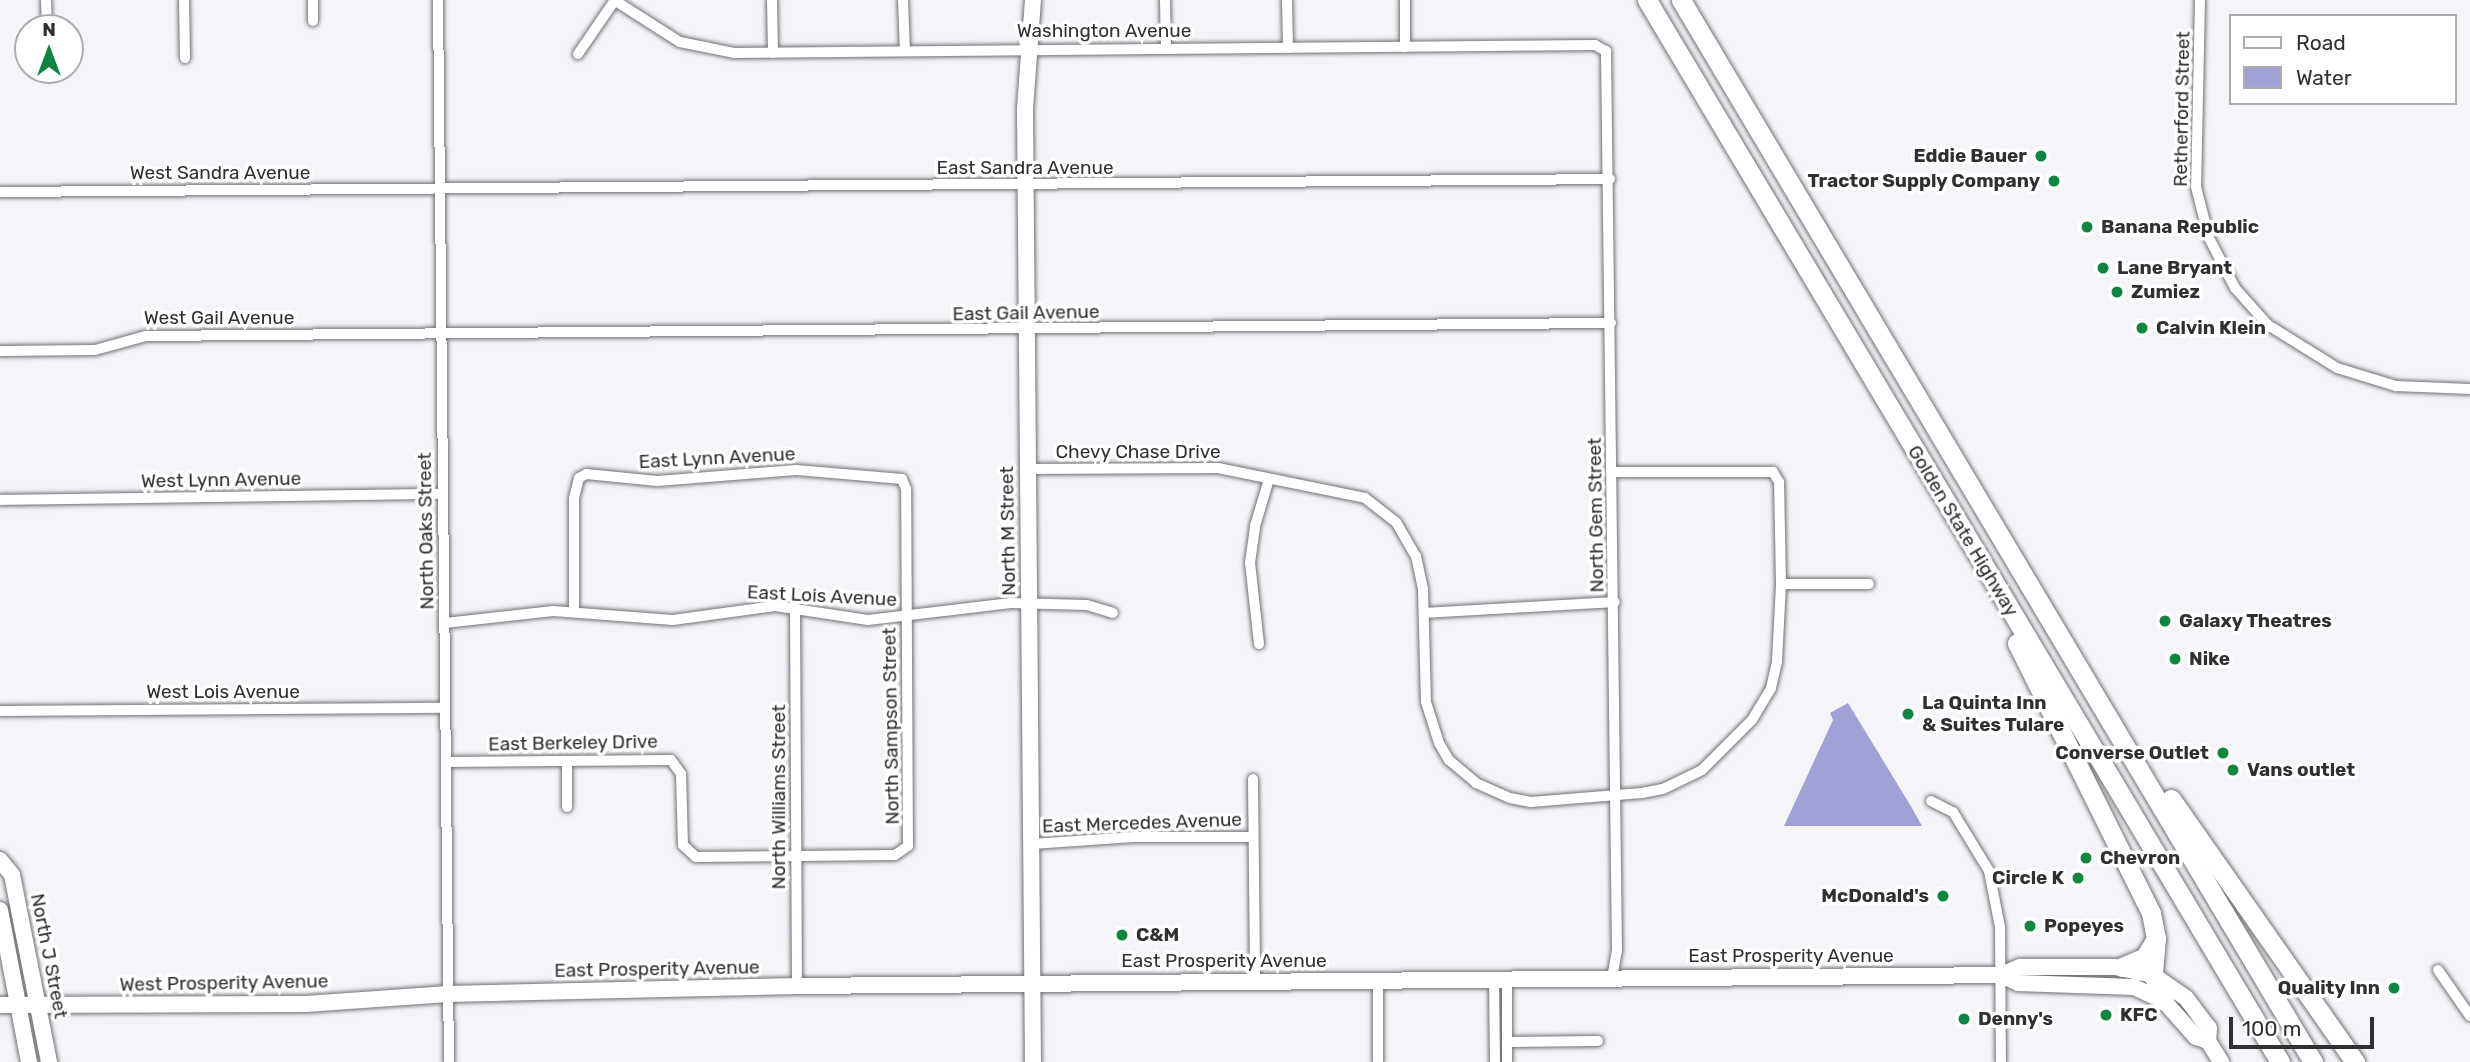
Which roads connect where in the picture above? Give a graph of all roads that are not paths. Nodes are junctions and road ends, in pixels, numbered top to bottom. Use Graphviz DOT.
graph roads {
  1 [pos="184,0"];
  2 [pos="313,0"];
  3 [pos="438,0"];
  4 [pos="615,0"];
  5 [pos="772,0"];
  6 [pos="903,0"];
  7 [pos="1033,0"];
  8 [pos="1165,0"];
  9 [pos="1287,0"];
  10 [pos="1405,0"];
  11 [pos="1647,0"];
  12 [pos="1681,0"];
  13 [pos="2200,0"];
  14 [pos="313,21"];
  15 [pos="1405,47"];
  16 [pos="1027,48"];
  17 [pos="1288,48"];
  18 [pos="1166,49"];
  19 [pos="905,51"];
  20 [pos="1606,51"];
  21 [pos="772,53"];
  22 [pos="578,54"];
  23 [pos="185,58"];
  24 [pos="1610,179"];
  25 [pos="1025,186"];
  26 [pos="440,189"];
  27 [pos="0,192"];
  28 [pos="1611,323"];
  29 [pos="1025,330"];
  30 [pos="441,335"];
  31 [pos="0,351"];
  32 [pos="2470,389"];
  33 [pos="1028,469"];
  34 [pos="1613,472"];
  35 [pos="902,479"];
  36 [pos="1269,479"];
  37 [pos="443,494"];
  38 [pos="0,500"];
  39 [pos="1982,562"];
  40 [pos="1781,584"];
  41 [pos="1869,584"];
  42 [pos="1615,602"];
  43 [pos="1030,604"];
  44 [pos="795,608"];
  45 [pos="574,612"];
  46 [pos="1114,613"];
  47 [pos="1424,613"];
  48 [pos="907,618"];
  49 [pos="445,623"];
  50 [pos="1259,644"];
  51 [pos="445,708"];
  52 [pos="2103,708"];
  53 [pos="0,711"];
  54 [pos="567,761"];
  55 [pos="446,762"];
  56 [pos="1253,779"];
  57 [pos="1616,795"];
  58 [pos="1931,801"];
  59 [pos="567,807"];
  60 [pos="1253,837"];
  61 [pos="1032,845"];
  62 [pos="908,846"];
  63 [pos="798,855"];
  64 [pos="0,862"];
  65 [pos="0,910"];
  66 [pos="2156,938"];
  67 [pos="2122,967"];
  68 [pos="2438,970"];
  69 [pos="2001,975"];
  70 [pos="2153,975"];
  71 [pos="1612,978"];
  72 [pos="1500,979"];
  73 [pos="1378,981"];
  74 [pos="1255,982"];
  75 [pos="1033,984"];
  76 [pos="797,986"];
  77 [pos="448,994"];
  78 [pos="2164,1001"];
  79 [pos="0,1005"];
  80 [pos="18,1006"];
  81 [pos="38,1006"];
  82 [pos="2470,1016"];
  83 [pos="1598,1041"];
  84 [pos="2208,1041"];
  85 [pos="1507,1042"];
  86 [pos="29,1062"];
  87 [pos="49,1062"];
  88 [pos="449,1062"];
  89 [pos="1033,1062"];
  90 [pos="1378,1062"];
  91 [pos="1495,1062"];
  92 [pos="1507,1062"];
  93 [pos="2001,1062"];
  94 [pos="2221,1062"];
  95 [pos="2280,1062"];
  96 [pos="2313,1062"];
  97 [pos="2355,1062"];
  1 -- 23 [label="street"];
  2 -- 14 [label="street"];
  3 -- 26 [label="street, North Oaks Street"];
  4 -- 21 [label="street, Washington Avenue"];
  4 -- 22 [label="street"];
  5 -- 21 [label="street"];
  6 -- 19 [label="street"];
  7 -- 16 [label="main road, North M Street"];
  8 -- 18 [label="street"];
  9 -- 17 [label="street"];
  10 -- 15 [label="street"];
  11 -- 39 [label="highway, Golden State Highway"];
  12 -- 52 [label="highway, Golden State Highway"];
  13 -- 32 [label="street, Retherford Street"];
  15 -- 17 [label="street, Washington Avenue"];
  15 -- 20 [label="street, Washington Avenue"];
  16 -- 18 [label="street, Washington Avenue"];
  16 -- 19 [label="street, Washington Avenue"];
  16 -- 25 [label="main road, North M Street"];
  17 -- 18 [label="street, Washington Avenue"];
  19 -- 21 [label="street, Washington Avenue"];
  20 -- 24 [label="street, North Gem Street"];
  24 -- 25 [label="street, East Sandra Avenue"];
  24 -- 28 [label="street, North Gem Street"];
  25 -- 26 [label="street, East Sandra Avenue"];
  25 -- 29 [label="main road, North M Street"];
  26 -- 27 [label="street, West Sandra Avenue"];
  26 -- 30 [label="street, North Oaks Street"];
  28 -- 29 [label="street, East Gail Avenue"];
  28 -- 34 [label="street, North Gem Street"];
  29 -- 30 [label="street, East Gail Avenue"];
  29 -- 33 [label="main road, North M Street"];
  30 -- 31 [label="street, West Gail Avenue"];
  30 -- 37 [label="street, North Oaks Street"];
  33 -- 36 [label="street, Chevy Chase Drive"];
  33 -- 43 [label="main road, North M Street"];
  34 -- 40 [label="street, Chevy Chase Drive"];
  34 -- 42 [label="street, North Gem Street"];
  35 -- 45 [label="street, East Lynn Avenue"];
  35 -- 48 [label="street, North Sampson Street"];
  36 -- 47 [label="street, Chevy Chase Drive"];
  36 -- 50 [label="street"];
  37 -- 38 [label="street, West Lynn Avenue"];
  37 -- 49 [label="street, North Oaks Street"];
  39 -- 66 [label="highway"];
  39 -- 95 [label="highway, Golden State Highway"];
  40 -- 41 [label="street"];
  40 -- 57 [label="street, Chevy Chase Drive"];
  42 -- 47 [label="street"];
  42 -- 57 [label="street, North Gem Street"];
  43 -- 46 [label="street, East Lois Avenue"];
  43 -- 48 [label="street, East Lois Avenue"];
  43 -- 61 [label="main road, North M Street"];
  44 -- 45 [label="street, East Lois Avenue"];
  44 -- 48 [label="street, East Lois Avenue"];
  44 -- 63 [label="street, North Williams Street"];
  45 -- 49 [label="street, East Lois Avenue"];
  47 -- 57 [label="street, Chevy Chase Drive"];
  48 -- 62 [label="street, North Sampson Street"];
  49 -- 51 [label="street, North Oaks Street"];
  51 -- 53 [label="street, West Lois Avenue"];
  51 -- 55 [label="street, North Oaks Street"];
  52 -- 96 [label="highway, Golden State Highway"];
  52 -- 97 [label="highway"];
  54 -- 55 [label="street, East Berkeley Drive"];
  54 -- 59 [label="street"];
  54 -- 63 [label="street, East Berkeley Drive"];
  55 -- 77 [label="street, North Oaks Street"];
  56 -- 60 [label="street"];
  57 -- 71 [label="street, North Gem Street"];
  58 -- 69 [label="street"];
  60 -- 61 [label="street, East Mercedes Avenue"];
  60 -- 74 [label="street"];
  61 -- 75 [label="main road, North M Street"];
  62 -- 63 [label="street, East Berkeley Drive"];
  63 -- 76 [label="street, North Williams Street"];
  64 -- 81 [label="main road, North J Street"];
  65 -- 80 [label="main road, North J Street"];
  66 -- 67 [label="highway"];
  66 -- 70 [label="highway"];
  67 -- 69 [label="main road, East Prosperity Avenue"];
  67 -- 70 [label="main road, East Prosperity Avenue"];
  68 -- 82 [label="street"];
  69 -- 71 [label="main road, East Prosperity Avenue"];
  69 -- 78 [label="main road, East Prosperity Avenue"];
  69 -- 93 [label="street"];
  70 -- 78 [label="highway"];
  70 -- 84 [label="main road"];
  71 -- 72 [label="main road, East Prosperity Avenue"];
  72 -- 73 [label="main road, East Prosperity Avenue"];
  72 -- 85 [label="street"];
  72 -- 91 [label="street"];
  73 -- 74 [label="main road, East Prosperity Avenue"];
  73 -- 90 [label="street"];
  74 -- 75 [label="main road, East Prosperity Avenue"];
  75 -- 76 [label="main road, East Prosperity Avenue"];
  75 -- 89 [label="main road, North M Street"];
  76 -- 77 [label="main road, East Prosperity Avenue"];
  77 -- 81 [label="main road, West Prosperity Avenue"];
  77 -- 88 [label="street, North Oaks Street"];
  78 -- 84 [label="main road"];
  79 -- 80 [label="main road, West Prosperity Avenue"];
  80 -- 81 [label="main road, West Prosperity Avenue"];
  80 -- 86 [label="main road, North J Street"];
  81 -- 87 [label="main road, North J Street"];
  83 -- 85 [label="street"];
  84 -- 94 [label="main road"];
  85 -- 92 [label="street"];
}
